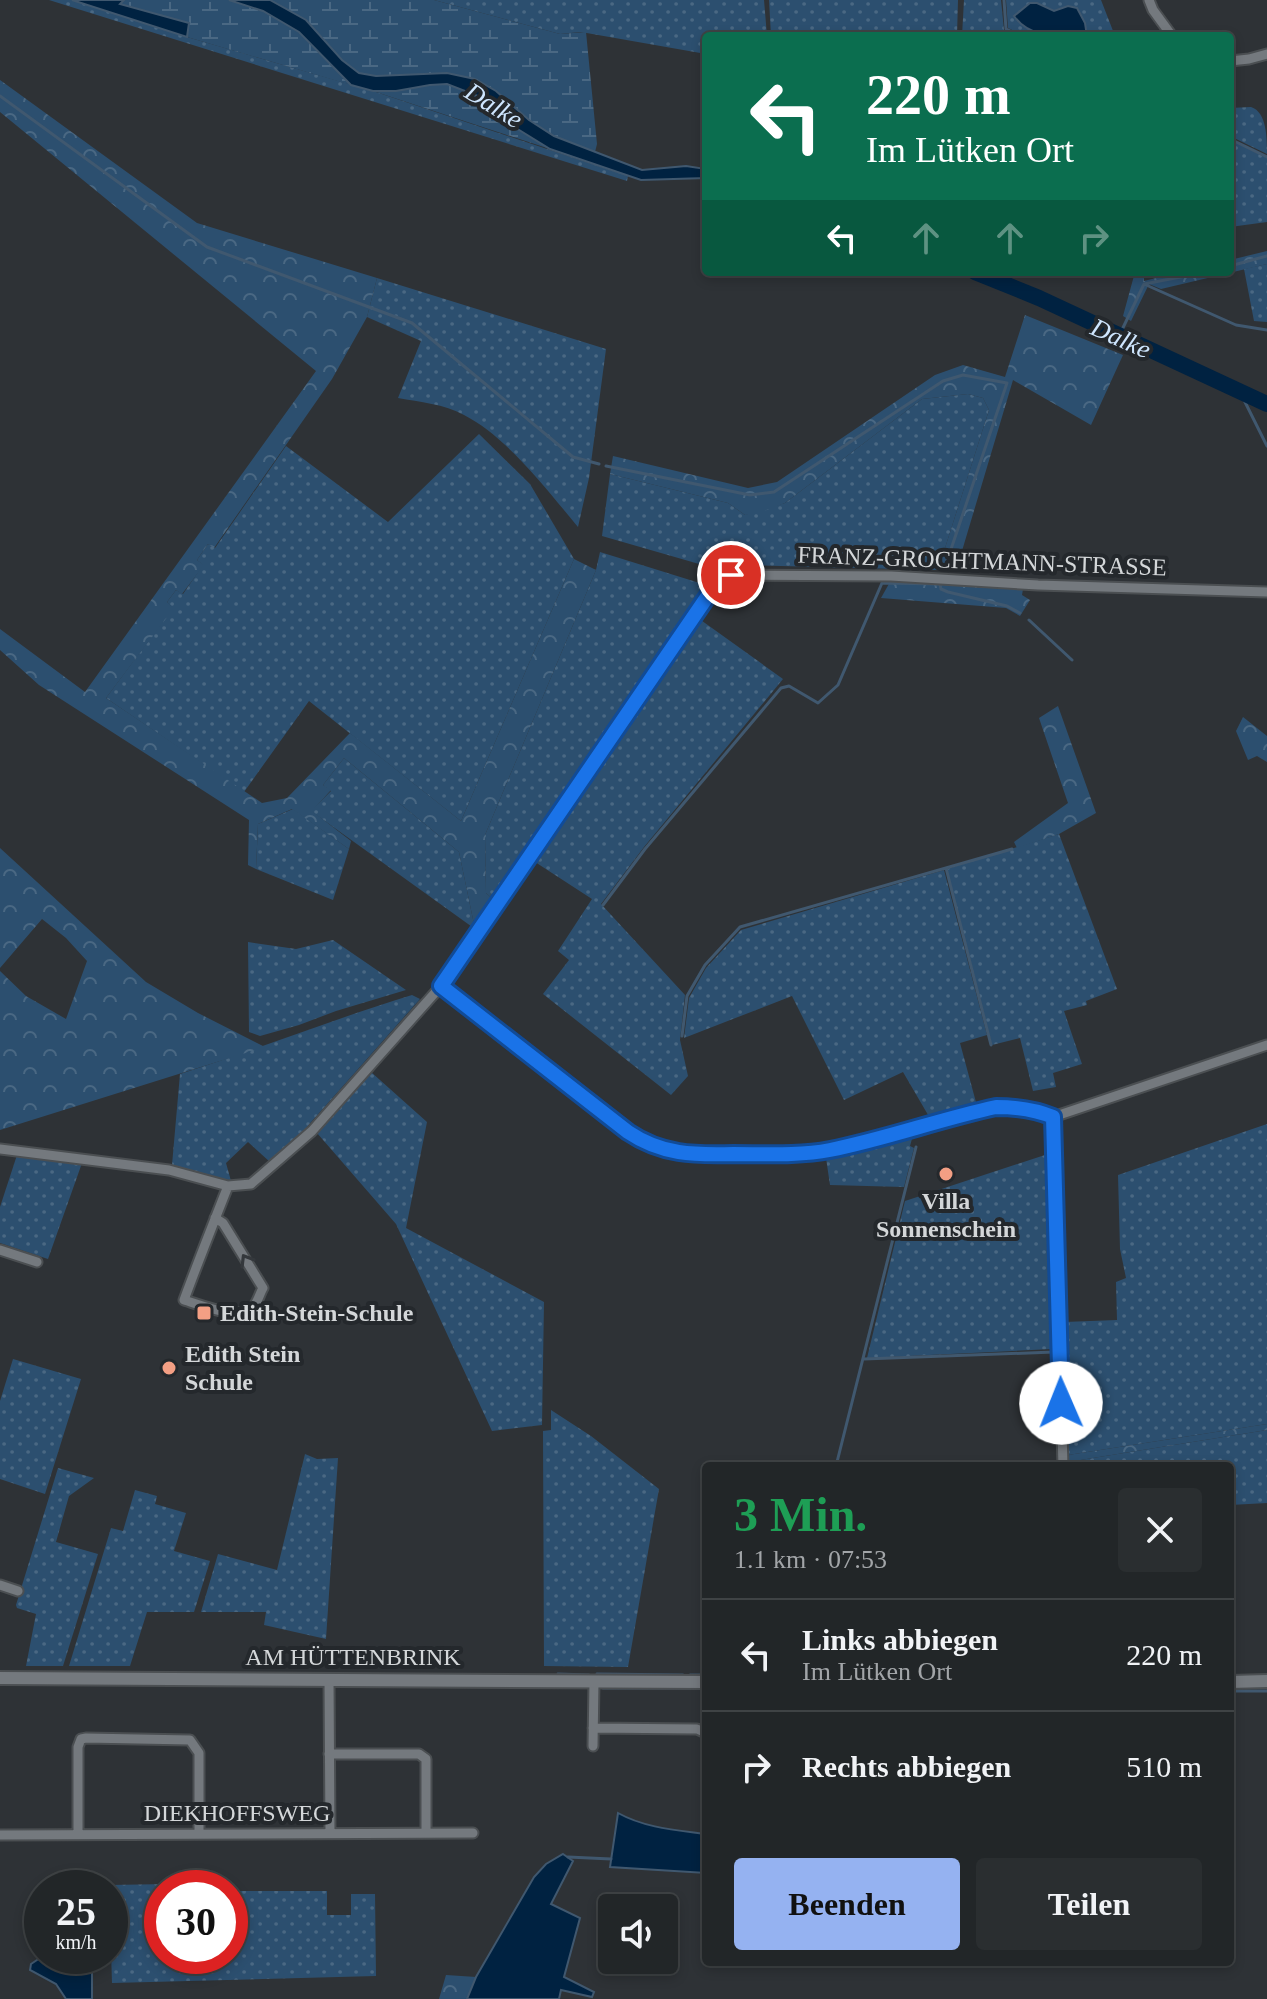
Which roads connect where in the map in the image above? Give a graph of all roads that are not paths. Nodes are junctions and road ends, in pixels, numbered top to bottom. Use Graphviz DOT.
graph roads {
  1 [pos="1149,0"];
  2 [pos="1169,32"];
  3 [pos="1267,54"];
  4 [pos="1234,61"];
  5 [pos="1267,592"];
  6 [pos="441,986"];
  7 [pos="1267,1045"];
  8 [pos="1053,1117"];
  9 [pos="0,1149"];
  10 [pos="228,1186"];
  11 [pos="215,1218"];
  12 [pos="0,1250"];
  13 [pos="37,1262"];
  14 [pos="1063,1462"];
  15 [pos="0,1585"];
  16 [pos="18,1591"];
  17 [pos="0,1678"];
  18 [pos="329,1680"];
  19 [pos="594,1681"];
  20 [pos="1267,1681"];
  21 [pos="702,1682"];
  22 [pos="1234,1682"];
  23 [pos="593,1728"];
  24 [pos="702,1731"];
  25 [pos="593,1746"];
  26 [pos="329,1754"];
  27 [pos="426,1832"];
  28 [pos="330,1833"];
  29 [pos="473,1833"];
  30 [pos="78,1834"];
  31 [pos="199,1834"];
  32 [pos="0,1835"];
  1 -- 2 [label="street"];
  3 -- 4 [label="street"];
  5 -- 6 [label="street, FRANZ-GROCHTMANN-STRASSE"];
  6 -- 8 [label="street"];
  6 -- 10 [label="street, FRANZ-GROCHTMANN-STRASSE"];
  7 -- 8 [label="street"];
  8 -- 14 [label="street"];
  9 -- 10 [label="street"];
  10 -- 11 [label="street"];
  11 -- 11 [label="street, one-way"];
  12 -- 13 [label="street"];
  15 -- 16 [label="street"];
  17 -- 18 [label="street, AM HÜTTENBRINK"];
  18 -- 19 [label="street, AM HÜTTENBRINK"];
  18 -- 26 [label="street"];
  19 -- 21 [label="street, AM HÜTTENBRINK"];
  19 -- 23 [label="street"];
  20 -- 22 [label="street"];
  23 -- 24 [label="street"];
  23 -- 25 [label="street"];
  26 -- 27 [label="street"];
  26 -- 28 [label="street"];
  27 -- 28 [label="street, DIEKHOFFSWEG"];
  27 -- 29 [label="street, DIEKHOFFSWEG"];
  28 -- 31 [label="street, DIEKHOFFSWEG"];
  30 -- 31 [label="street, DIEKHOFFSWEG"];
  30 -- 31 [label="street"];
  30 -- 32 [label="street, DIEKHOFFSWEG"];
}
